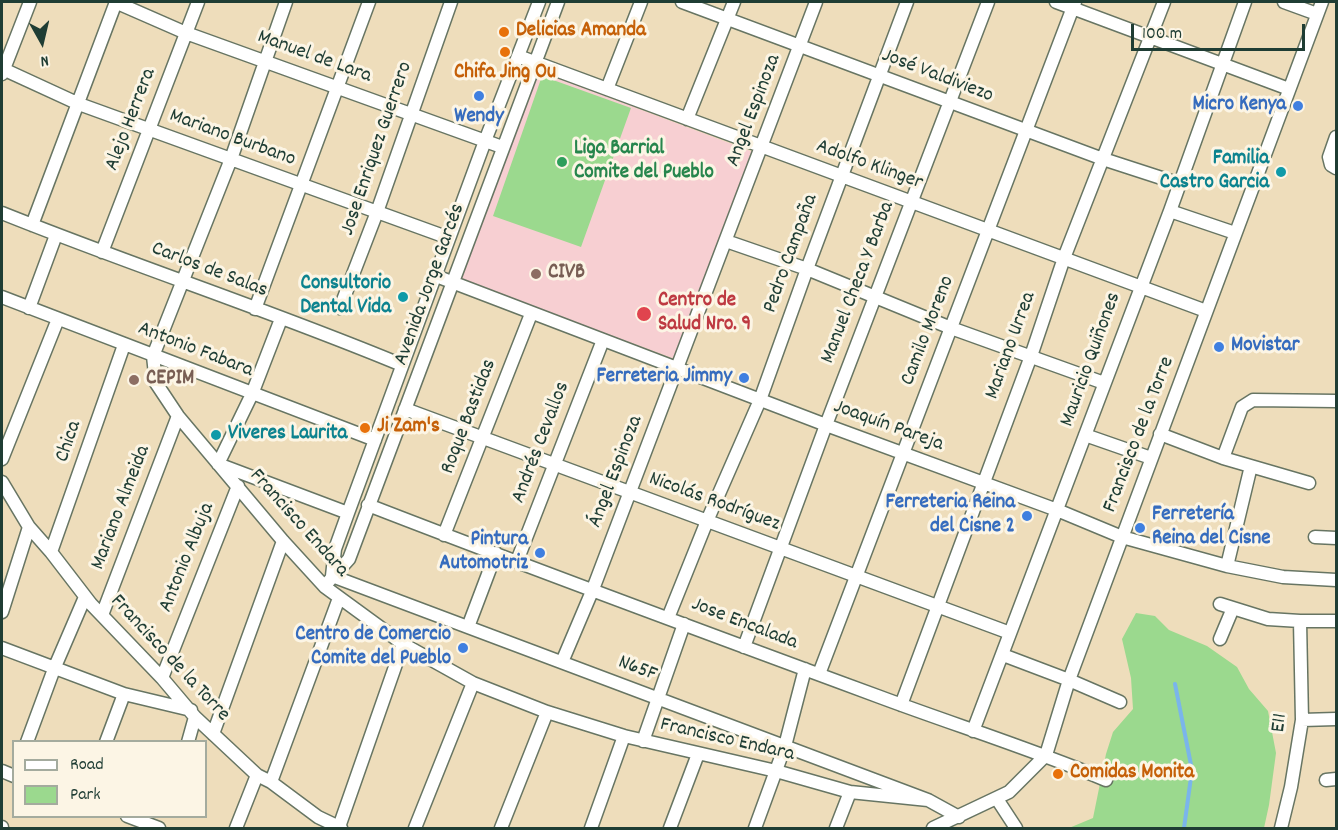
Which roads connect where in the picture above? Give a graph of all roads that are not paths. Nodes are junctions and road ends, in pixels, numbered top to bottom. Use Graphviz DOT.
graph roads {
  1 [pos="30,2"];
  2 [pos="115,2"];
  3 [pos="198,2"];
  4 [pos="286,2"];
  5 [pos="369,2"];
  6 [pos="451,2"];
  7 [pos="539,2"];
  8 [pos="558,2"];
  9 [pos="641,2"];
  10 [pos="682,2"];
  11 [pos="734,2"];
  12 [pos="816,2"];
  13 [pos="907,2"];
  14 [pos="988,2"];
  15 [pos="1056,2"];
  16 [pos="1164,2"];
  17 [pos="1245,2"];
  18 [pos="1284,2"];
  19 [pos="1322,2"];
  20 [pos="1074,5"];
  21 [pos="1317,14"];
  22 [pos="729,18"];
  23 [pos="186,33"];
  24 [pos="1151,36"];
  25 [pos="801,45"];
  26 [pos="518,56"];
  27 [pos="265,61"];
  28 [pos="534,62"];
  29 [pos="1221,65"];
  30 [pos="2,72"];
  31 [pos="879,76"];
  32 [pos="339,87"];
  33 [pos="608,89"];
  34 [pos="1289,89"];
  35 [pos="950,103"];
  36 [pos="79,104"];
  37 [pos="411,113"];
  38 [pos="687,119"];
  39 [pos="149,129"];
  40 [pos="1026,131"];
  41 [pos="1336,137"];
  42 [pos="485,141"];
  43 [pos="762,146"];
  44 [pos="502,147"];
  45 [pos="231,159"];
  46 [pos="1103,159"];
  47 [pos="1336,168"];
  48 [pos="842,176"];
  49 [pos="1180,184"];
  50 [pos="302,185"];
  51 [pos="910,202"];
  52 [pos="1170,211"];
  53 [pos="377,212"];
  54 [pos="2,213"];
  55 [pos="32,225"];
  56 [pos="988,230"];
  57 [pos="1235,233"];
  58 [pos="56,235"];
  59 [pos="449,238"];
  60 [pos="726,241"];
  61 [pos="102,252"];
  62 [pos="1064,258"];
  63 [pos="807,269"];
  64 [pos="436,276"];
  65 [pos="182,281"];
  66 [pos="453,282"];
  67 [pos="1140,287"];
  68 [pos="2,297"];
  69 [pos="875,299"];
  70 [pos="29,308"];
  71 [pos="340,308"];
  72 [pos="255,309"];
  73 [pos="1206,311"];
  74 [pos="531,314"];
  75 [pos="58,319"];
  76 [pos="281,319"];
  77 [pos="951,328"];
  78 [pos="603,340"];
  79 [pos="124,345"];
  80 [pos="1031,356"];
  81 [pos="153,357"];
  82 [pos="402,365"];
  83 [pos="678,368"];
  84 [pos="1104,383"];
  85 [pos="252,394"];
  86 [pos="760,400"];
  87 [pos="1336,401"];
  88 [pos="405,410"];
  89 [pos="178,416"];
  90 [pos="826,425"];
  91 [pos="1160,434"];
  92 [pos="1085,435"];
  93 [pos="482,439"];
  94 [pos="375,440"];
  95 [pos="903,454"];
  96 [pos="1151,458"];
  97 [pos="1223,458"];
  98 [pos="2,459"];
  99 [pos="218,464"];
  100 [pos="555,465"];
  101 [pos="1251,466"];
  102 [pos="2,482"];
  103 [pos="983,483"];
  104 [pos="1309,483"];
  105 [pos="238,486"];
  106 [pos="630,493"];
  107 [pos="368,505"];
  108 [pos="1057,510"];
  109 [pos="348,513"];
  110 [pos="707,521"];
  111 [pos="28,527"];
  112 [pos="444,535"];
  113 [pos="1122,537"];
  114 [pos="1315,537"];
  115 [pos="1336,538"];
  116 [pos="284,541"];
  117 [pos="780,549"];
  118 [pos="51,552"];
  119 [pos="496,553"];
  120 [pos="517,561"];
  121 [pos="1227,566"];
  122 [pos="332,576"];
  123 [pos="857,577"];
  124 [pos="1336,580"];
  125 [pos="325,588"];
  126 [pos="594,589"];
  127 [pos="85,597"];
  128 [pos="339,598"];
  129 [pos="1220,604"];
  130 [pos="937,606"];
  131 [pos="1233,608"];
  132 [pos="2,612"];
  133 [pos="102,615"];
  134 [pos="668,618"];
  135 [pos="1300,621"];
  136 [pos="1336,621"];
  137 [pos="684,624"];
  138 [pos="468,627"];
  139 [pos="1010,633"];
  140 [pos="1220,639"];
  141 [pos="403,644"];
  142 [pos="744,647"];
  143 [pos="2,648"];
  144 [pos="1003,655"];
  145 [pos="562,663"];
  146 [pos="54,669"];
  147 [pos="805,669"];
  148 [pos="819,675"];
  149 [pos="162,678"];
  150 [pos="1070,680"];
  151 [pos="473,683"];
  152 [pos="124,694"];
  153 [pos="657,698"];
  154 [pos="1120,702"];
  155 [pos="901,705"];
  156 [pos="547,712"];
  157 [pos="193,713"];
  158 [pos="1336,718"];
  159 [pos="1302,720"];
  160 [pos="974,730"];
  161 [pos="213,734"];
  162 [pos="624,736"];
  163 [pos="27,740"];
  164 [pos="106,740"];
  165 [pos="188,740"];
  166 [pos="643,741"];
  167 [pos="785,746"];
  168 [pos="698,754"];
  169 [pos="1046,755"];
  170 [pos="776,771"];
  171 [pos="257,775"];
  172 [pos="1106,780"];
  173 [pos="271,782"];
  174 [pos="850,792"];
  175 [pos="997,799"];
  176 [pos="928,800"];
  177 [pos="959,817"];
  178 [pos="132,818"];
  179 [pos="316,823"];
  180 [pos="160,828"];
  181 [pos="236,828"];
  182 [pos="340,828"];
  183 [pos="415,828"];
  184 [pos="501,828"];
  185 [pos="591,828"];
  186 [pos="670,828"];
  187 [pos="755,828"];
  188 [pos="836,828"];
  189 [pos="937,828"];
  190 [pos="1016,828"];
  191 [pos="1281,828"];
  1 -- 30 [label="street"];
  2 -- 23 [label="street, Manuel de Lara"];
  2 -- 36 [label="street"];
  3 -- 23 [label="street, Alejo Herrera"];
  4 -- 27 [label="street"];
  5 -- 32 [label="street"];
  6 -- 37 [label="street, Jose Enriquez Guerrero"];
  7 -- 26 [label="street, Avenida Jorge Garcés"];
  8 -- 28 [label="street, Avenida Jorge Garcés"];
  9 -- 33 [label="street"];
  10 -- 22 [label="street, José Valdiviezo"];
  11 -- 22 [label="street"];
  12 -- 25 [label="street, Angel Espinoza"];
  13 -- 31 [label="street, Pedro Campaña"];
  14 -- 35 [label="street, Manuel Checa Y Barba"];
  15 -- 20 [label="street"];
  16 -- 24 [label="street, Mariano Urrea"];
  17 -- 29 [label="street, Mauricio Quiñones"];
  18 -- 21 [label="street"];
  19 -- 21 [label="street, Francisco de la Torre"];
  20 -- 24 [label="street"];
  20 -- 40 [label="street, Camilo Moreno"];
  21 -- 34 [label="street, Francisco de la Torre"];
  22 -- 25 [label="street, José Valdiviezo"];
  22 -- 38 [label="street"];
  23 -- 27 [label="street, Manuel de Lara"];
  23 -- 39 [label="street, Alejo Herrera"];
  24 -- 29 [label="street"];
  24 -- 46 [label="street, Mariano Urrea"];
  25 -- 31 [label="street, José Valdiviezo"];
  25 -- 43 [label="street, Angel Espinoza"];
  26 -- 28 [label="street, Adolfo Klinger"];
  26 -- 42 [label="street, Avenida Jorge Garcés"];
  27 -- 32 [label="street, Manuel de Lara"];
  27 -- 45 [label="street"];
  28 -- 33 [label="street, Adolfo Klinger"];
  28 -- 44 [label="street, Avenida Jorge Garcés"];
  29 -- 34 [label="street"];
  29 -- 49 [label="street, Mauricio Quiñones"];
  30 -- 36 [label="street, Mariano Burbano"];
  31 -- 35 [label="street, José Valdiviezo"];
  31 -- 48 [label="street, Pedro Campaña"];
  32 -- 37 [label="street, Manuel de Lara"];
  32 -- 50 [label="street"];
  33 -- 38 [label="street, Adolfo Klinger"];
  34 -- 57 [label="street, Francisco de la Torre"];
  35 -- 40 [label="street, José Valdiviezo"];
  35 -- 51 [label="street, Manuel Checa Y Barba"];
  36 -- 39 [label="street, Mariano Burbano"];
  36 -- 55 [label="street"];
  37 -- 42 [label="street, Manuel de Lara"];
  37 -- 53 [label="street, Jose Enriquez Guerrero"];
  38 -- 43 [label="street, Adolfo Klinger"];
  39 -- 45 [label="street, Mariano Burbano"];
  39 -- 61 [label="street, Alejo Herrera"];
  40 -- 46 [label="street, José Valdiviezo"];
  40 -- 56 [label="street, Camilo Moreno"];
  41 -- 47 [label="street"];
  42 -- 44 [label="street, Manuel de Lara"];
  42 -- 59 [label="street, Avenida Jorge Garcés"];
  43 -- 48 [label="street, Adolfo Klinger"];
  43 -- 60 [label="street, Angel Espinoza"];
  44 -- 66 [label="street, Avenida Jorge Garcés"];
  45 -- 50 [label="street, Mariano Burbano"];
  45 -- 65 [label="street"];
  46 -- 49 [label="street, José Valdiviezo"];
  46 -- 62 [label="street, Mariano Urrea"];
  48 -- 51 [label="street, Adolfo Klinger"];
  48 -- 63 [label="street, Pedro Campaña"];
  49 -- 52 [label="street, Mauricio Quiñones"];
  50 -- 53 [label="street, Mariano Burbano"];
  50 -- 72 [label="street"];
  51 -- 56 [label="street, Adolfo Klinger"];
  51 -- 69 [label="street, Manuel Checa Y Barba"];
  52 -- 57 [label="street"];
  52 -- 67 [label="street, Mauricio Quiñones"];
  53 -- 59 [label="street, Mariano Burbano"];
  53 -- 71 [label="street, Jose Enriquez Guerrero"];
  54 -- 55 [label="street, Carlos de Salas"];
  55 -- 58 [label="street, Carlos de Salas"];
  56 -- 62 [label="street, Adolfo Klinger"];
  56 -- 77 [label="street, Camilo Moreno"];
  57 -- 73 [label="street, Francisco de la Torre"];
  58 -- 61 [label="street, Carlos de Salas"];
  58 -- 70 [label="street"];
  59 -- 64 [label="street, Avenida Jorge Garcés"];
  60 -- 63 [label="street"];
  60 -- 83 [label="street, Angel Espinoza"];
  61 -- 65 [label="street, Carlos de Salas"];
  62 -- 67 [label="street, Adolfo Klinger"];
  62 -- 80 [label="street, Mariano Urrea"];
  63 -- 69 [label="street"];
  63 -- 86 [label="street, Pedro Campaña"];
  64 -- 66 [label="street, Joaquín Pareja"];
  64 -- 82 [label="street, Avenida Jorge Garcés"];
  65 -- 72 [label="street, Carlos de Salas"];
  65 -- 81 [label="street"];
  66 -- 74 [label="street, Joaquín Pareja"];
  66 -- 88 [label="street, Avenida Jorge Garcés"];
  67 -- 73 [label="street, Adolfo Klinger"];
  67 -- 84 [label="street, Mauricio Quiñones"];
  68 -- 70 [label="street, Antonio Fabara"];
  69 -- 77 [label="street"];
  69 -- 90 [label="street, Manuel Checa Y Barba"];
  70 -- 75 [label="street, Antonio Fabara"];
  72 -- 76 [label="street, Carlos de Salas"];
  73 -- 91 [label="street, Francisco de la Torre"];
  74 -- 78 [label="street, Joaquín Pareja"];
  74 -- 93 [label="street, Roque Bastidas"];
  75 -- 79 [label="street, Antonio Fabara"];
  75 -- 98 [label="street"];
  76 -- 82 [label="street, Carlos de Salas"];
  76 -- 85 [label="street"];
  77 -- 80 [label="street"];
  77 -- 95 [label="street, Camilo Moreno"];
  78 -- 83 [label="street, Joaquín Pareja"];
  78 -- 100 [label="street, Andrés Cevallos"];
  79 -- 81 [label="street, Antonio Fabara"];
  79 -- 118 [label="street, Chica"];
  80 -- 84 [label="street"];
  80 -- 103 [label="street, Mariano Urrea"];
  81 -- 85 [label="street, Antonio Fabara"];
  81 -- 89 [label="street, Francisco Endara"];
  82 -- 94 [label="street, Avenida Jorge Garcés"];
  83 -- 86 [label="street, Joaquín Pareja"];
  83 -- 106 [label="street, Ángel Espinoza"];
  84 -- 92 [label="street, Mauricio Quiñones"];
  85 -- 94 [label="street, Antonio Fabara"];
  85 -- 99 [label="street"];
  86 -- 90 [label="street, Joaquín Pareja"];
  86 -- 110 [label="street, Pedro Campaña"];
  87 -- 97 [label="street"];
  88 -- 93 [label="street, Nicolás Rodríguez"];
  88 -- 107 [label="street, Avenida Jorge Garcés"];
  89 -- 99 [label="street, Francisco Endara"];
  89 -- 133 [label="street, Mariano Almeida"];
  90 -- 95 [label="street, Joaquín Pareja"];
  90 -- 117 [label="street, Manuel Checa Y Barba"];
  91 -- 96 [label="street, Francisco de la Torre"];
  91 -- 97 [label="street"];
  92 -- 96 [label="street"];
  92 -- 108 [label="street, Mauricio Quiñones"];
  93 -- 100 [label="street, Nicolás Rodríguez"];
  93 -- 112 [label="street, Roque Bastidas"];
  94 -- 109 [label="street, Avenida Jorge Garcés"];
  95 -- 103 [label="street, Joaquín Pareja"];
  95 -- 123 [label="street, Camilo Moreno"];
  96 -- 113 [label="street, Francisco de la Torre"];
  97 -- 101 [label="street"];
  99 -- 105 [label="street, Francisco Endara"];
  99 -- 109 [label="street"];
  100 -- 106 [label="street, Nicolás Rodríguez"];
  100 -- 120 [label="street, Andrés Cevallos"];
  101 -- 104 [label="street"];
  101 -- 121 [label="street"];
  102 -- 111 [label="street, Francisco de la Torre"];
  103 -- 108 [label="street, Joaquín Pareja"];
  103 -- 130 [label="street, Mariano Urrea"];
  105 -- 116 [label="street, Francisco Endara"];
  105 -- 149 [label="street, Antonio Albuja"];
  106 -- 110 [label="street, Nicolás Rodríguez"];
  106 -- 126 [label="street, Ángel Espinoza"];
  107 -- 112 [label="street, Jose Encalada"];
  107 -- 122 [label="street, Avenida Jorge Garcés"];
  108 -- 113 [label="street, Joaquín Pareja"];
  108 -- 139 [label="street, Mauricio Quiñones"];
  109 -- 122 [label="street, Avenida Jorge Garcés"];
  110 -- 117 [label="street, Nicolás Rodríguez"];
  110 -- 134 [label="street, Pedro Campaña"];
  111 -- 118 [label="street, Francisco de la Torre"];
  111 -- 132 [label="street"];
  112 -- 119 [label="street, Jose Encalada"];
  113 -- 121 [label="street, Joaquín Pareja"];
  113 -- 150 [label="street, Francisco de la Torre"];
  114 -- 115 [label="street"];
  116 -- 125 [label="street, Francisco Endara"];
  116 -- 161 [label="street"];
  117 -- 123 [label="street, Nicolás Rodríguez"];
  117 -- 142 [label="street, Manuel Checa Y Barba"];
  118 -- 127 [label="street, Francisco de la Torre"];
  119 -- 120 [label="street, Jose Encalada"];
  119 -- 138 [label="street"];
  120 -- 126 [label="street, Jose Encalada"];
  121 -- 124 [label="street, Joaquín Pareja"];
  122 -- 125 [label="street, Avenida Jorge Garcés"];
  122 -- 138 [label="street, N65F"];
  123 -- 130 [label="street, Nicolás Rodríguez"];
  123 -- 148 [label="street, Camilo Moreno"];
  125 -- 128 [label="street, Francisco Endara"];
  126 -- 134 [label="street, Jose Encalada"];
  126 -- 145 [label="street"];
  127 -- 133 [label="street, Francisco de la Torre"];
  127 -- 146 [label="street"];
  128 -- 141 [label="street, Francisco Endara"];
  128 -- 173 [label="street"];
  129 -- 131 [label="street"];
  130 -- 139 [label="street, Nicolás Rodríguez"];
  130 -- 155 [label="street, Mariano Urrea"];
  131 -- 135 [label="street"];
  131 -- 140 [label="street"];
  133 -- 149 [label="street, Francisco de la Torre"];
  134 -- 137 [label="street, Jose Encalada"];
  135 -- 136 [label="street"];
  135 -- 159 [label="street, E11"];
  137 -- 142 [label="street, Jose Encalada"];
  137 -- 153 [label="street"];
  138 -- 145 [label="street, N65F"];
  139 -- 144 [label="street, Mauricio Quiñones"];
  141 -- 151 [label="street, Francisco Endara"];
  141 -- 182 [label="street"];
  142 -- 147 [label="street, Jose Encalada"];
  143 -- 146 [label="street"];
  144 -- 150 [label="street"];
  144 -- 160 [label="street, Mauricio Quiñones"];
  145 -- 153 [label="street, N65F"];
  146 -- 152 [label="street"];
  146 -- 163 [label="street"];
  147 -- 148 [label="street, Jose Encalada"];
  147 -- 167 [label="street"];
  148 -- 155 [label="street, Jose Encalada"];
  149 -- 157 [label="street, Francisco de la Torre"];
  150 -- 154 [label="street"];
  150 -- 169 [label="street, Francisco de la Torre"];
  151 -- 156 [label="street, Francisco Endara"];
  151 -- 183 [label="street"];
  152 -- 157 [label="street"];
  152 -- 164 [label="street"];
  153 -- 166 [label="street"];
  153 -- 167 [label="street, N65F"];
  155 -- 160 [label="street, Jose Encalada"];
  156 -- 162 [label="street, Francisco Endara"];
  156 -- 184 [label="street"];
  157 -- 161 [label="street, Francisco de la Torre"];
  157 -- 165 [label="street"];
  158 -- 159 [label="street"];
  159 -- 191 [label="street, E11"];
  160 -- 169 [label="street, Jose Encalada"];
  161 -- 171 [label="street, Francisco de la Torre"];
  162 -- 166 [label="street, Francisco Endara"];
  162 -- 185 [label="street"];
  166 -- 168 [label="street, Francisco Endara"];
  167 -- 170 [label="street"];
  167 -- 176 [label="street, N65F"];
  168 -- 170 [label="street, Francisco Endara"];
  168 -- 186 [label="street"];
  169 -- 172 [label="street, Jose Encalada"];
  169 -- 175 [label="street, Francisco de la Torre"];
  170 -- 174 [label="street, Francisco Endara"];
  170 -- 187 [label="street"];
  171 -- 173 [label="street, Francisco de la Torre"];
  171 -- 181 [label="street"];
  173 -- 179 [label="street, Francisco de la Torre"];
  174 -- 176 [label="street, Francisco Endara"];
  174 -- 188 [label="street"];
  175 -- 177 [label="street, Francisco de la Torre"];
  175 -- 190 [label="street"];
  176 -- 177 [label="street"];
  177 -- 189 [label="street, Francisco de la Torre"];
  178 -- 180 [label="street"];
  179 -- 182 [label="street, Francisco de la Torre"];
}
